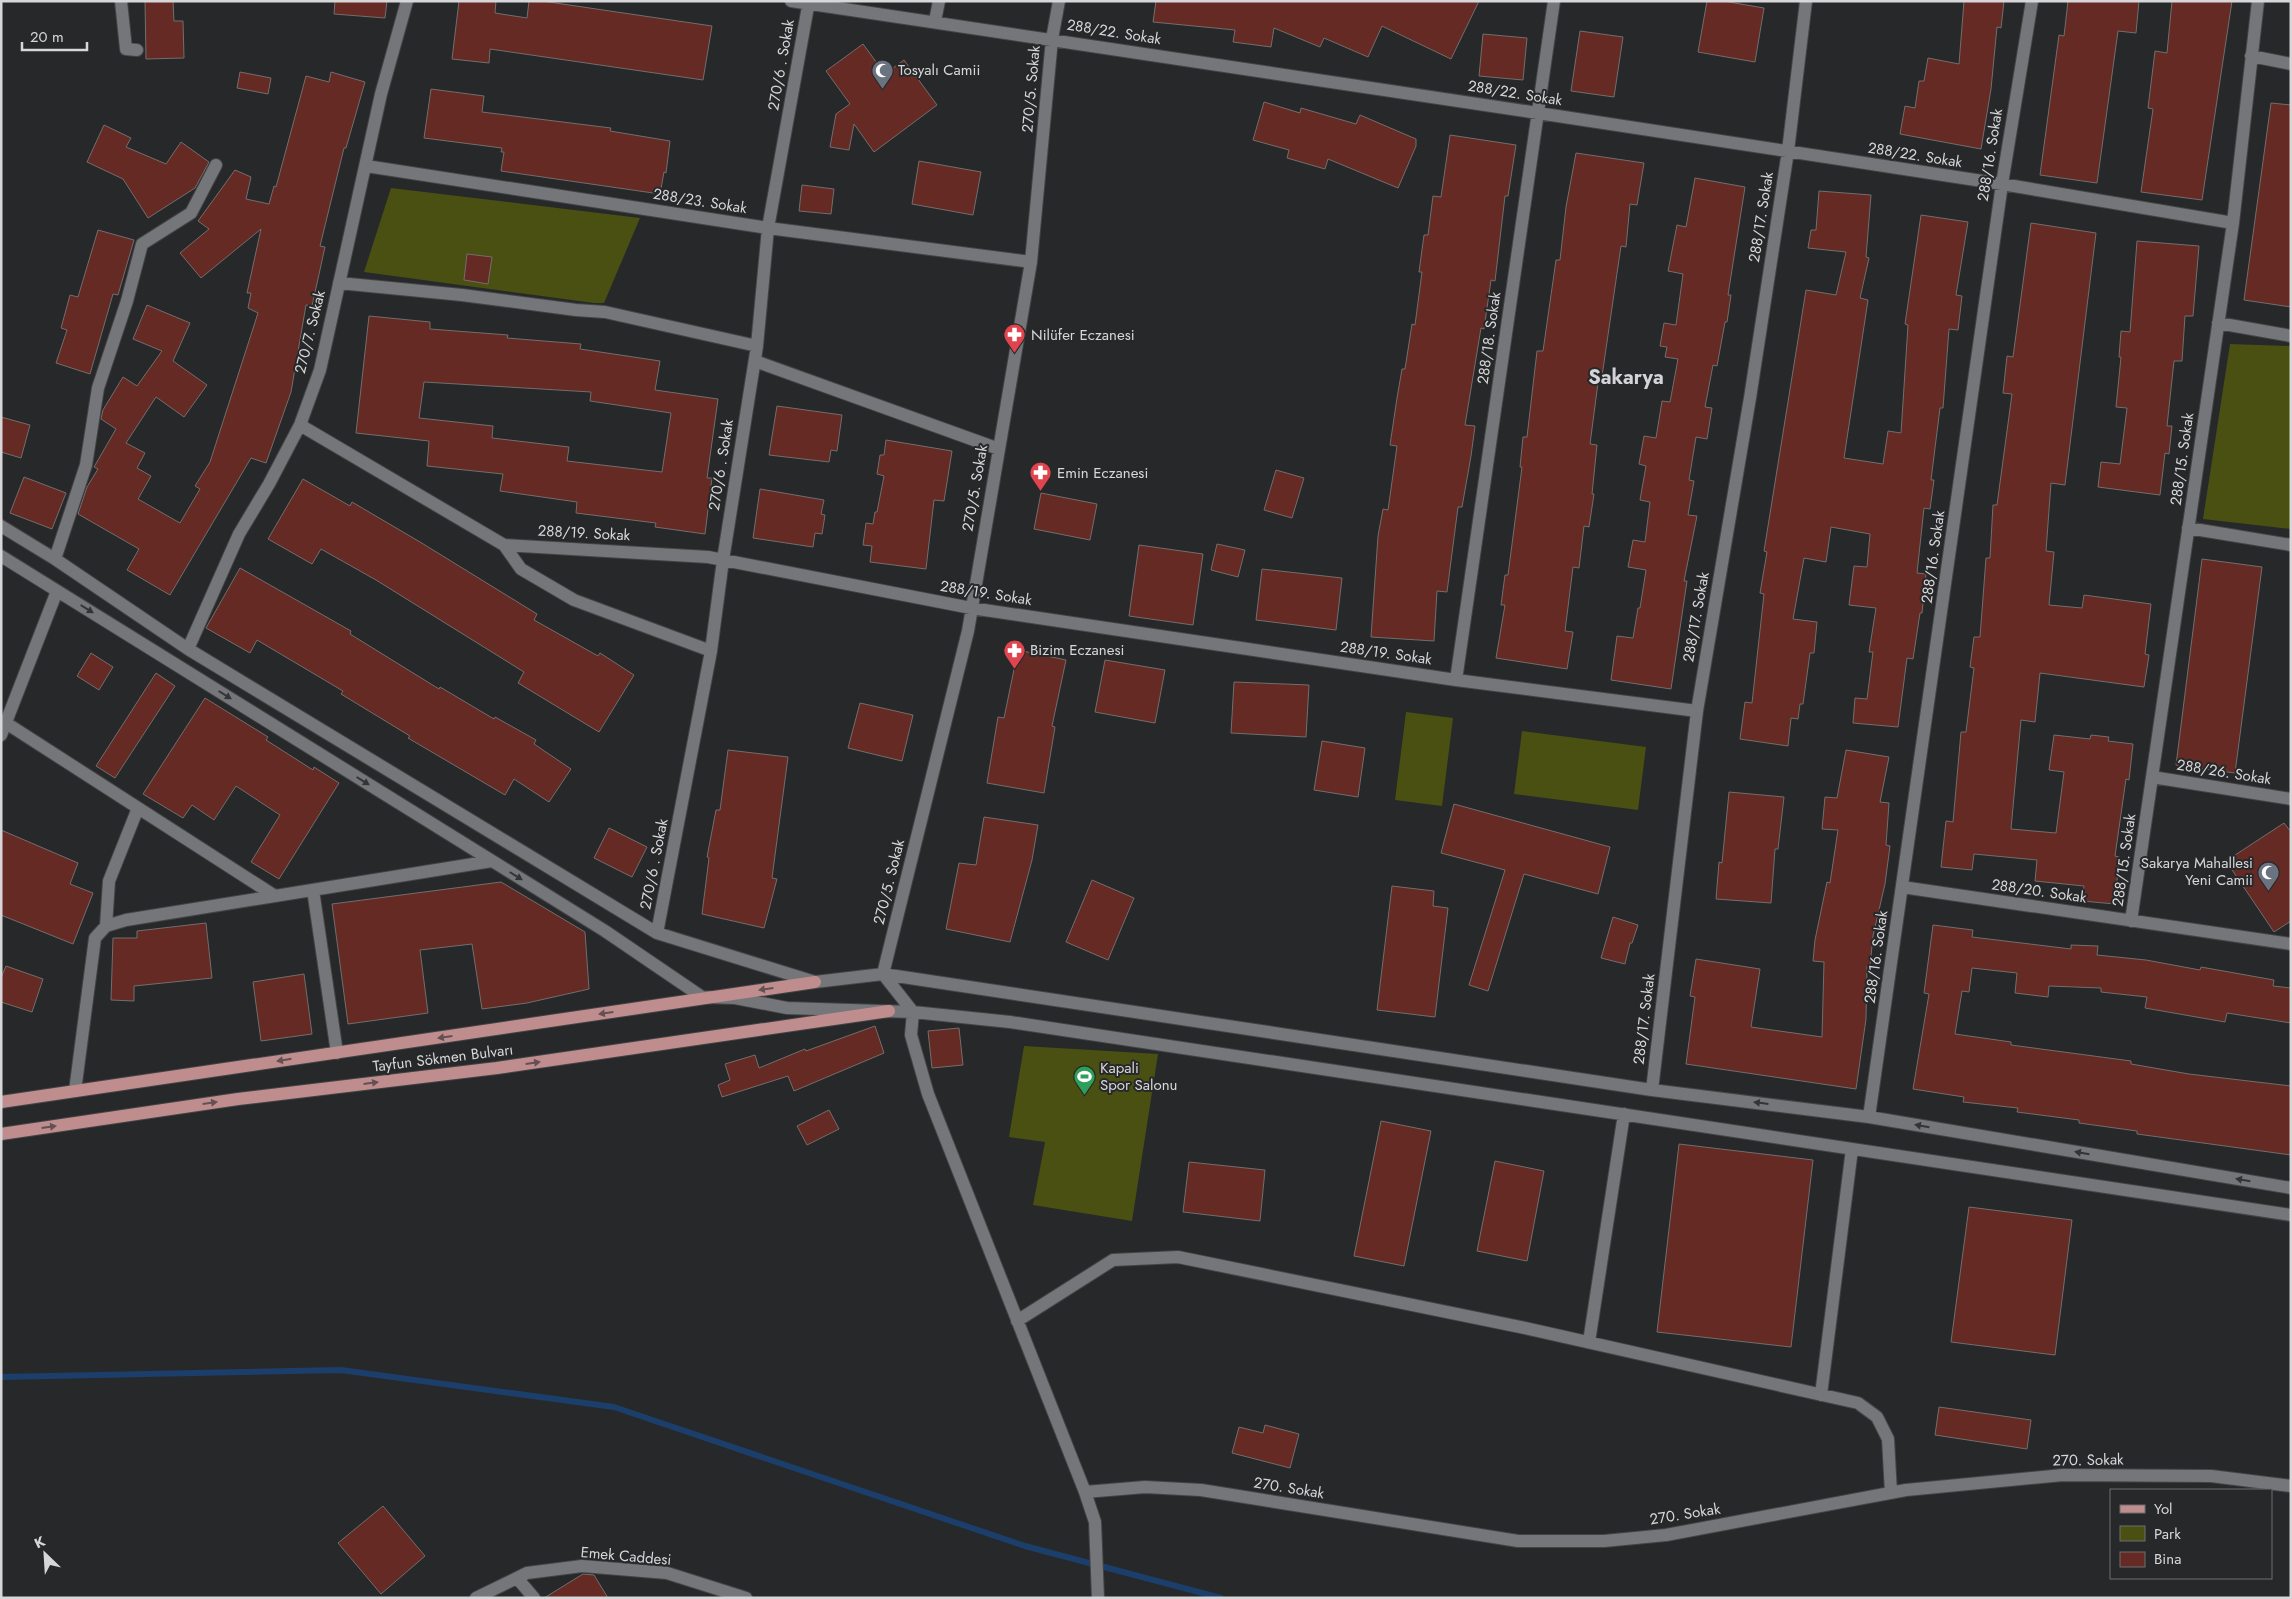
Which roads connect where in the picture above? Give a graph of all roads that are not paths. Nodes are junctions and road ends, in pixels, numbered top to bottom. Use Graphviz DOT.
graph roads {
  1 [pos="121,1"];
  2 [pos="407,1"];
  3 [pos="790,1"];
  4 [pos="939,1"];
  5 [pos="1059,1"];
  6 [pos="1554,1"];
  7 [pos="1806,1"];
  8 [pos="2032,1"];
  9 [pos="2258,1"];
  10 [pos="809,3"];
  11 [pos="936,21"];
  12 [pos="1052,39"];
  13 [pos="137,50"];
  14 [pos="2252,56"];
  15 [pos="2291,64"];
  16 [pos="1538,113"];
  17 [pos="1788,152"];
  18 [pos="216,165"];
  19 [pos="366,166"];
  20 [pos="2002,184"];
  21 [pos="2233,223"];
  22 [pos="768,228"];
  23 [pos="1031,262"];
  24 [pos="339,283"];
  25 [pos="2218,323"];
  26 [pos="2291,336"];
  27 [pos="757,346"];
  28 [pos="755,361"];
  29 [pos="300,425"];
  30 [pos="999,449"];
  31 [pos="1,526"];
  32 [pos="2188,528"];
  33 [pos="504,545"];
  34 [pos="2291,545"];
  35 [pos="1,556"];
  36 [pos="55,558"];
  37 [pos="723,560"];
  38 [pos="57,591"];
  39 [pos="971,608"];
  40 [pos="188,649"];
  41 [pos="711,651"];
  42 [pos="1456,680"];
  43 [pos="1697,711"];
  44 [pos="4,729"];
  45 [pos="2152,777"];
  46 [pos="2291,799"];
  47 [pos="138,808"];
  48 [pos="492,861"];
  49 [pos="1902,887"];
  50 [pos="313,890"];
  51 [pos="275,896"];
  52 [pos="2132,921"];
  53 [pos="106,926"];
  54 [pos="657,933"];
  55 [pos="2291,944"];
  56 [pos="883,974"];
  57 [pos="815,982"];
  58 [pos="702,997"];
  59 [pos="889,1011"];
  60 [pos="913,1012"];
  61 [pos="337,1052"];
  62 [pos="1652,1090"];
  63 [pos="75,1091"];
  64 [pos="1,1102"];
  65 [pos="1624,1114"];
  66 [pos="1869,1117"];
  67 [pos="1,1134"];
  68 [pos="1852,1149"];
  69 [pos="2291,1188"];
  70 [pos="2291,1215"];
  71 [pos="1017,1321"];
  72 [pos="1589,1342"];
  73 [pos="1821,1395"];
  74 [pos="2291,1486"];
  75 [pos="1085,1492"];
  76 [pos="1891,1493"];
  77 [pos="517,1578"];
  78 [pos="476,1598"];
  79 [pos="534,1598"];
  80 [pos="746,1598"];
  81 [pos="1098,1598"];
  1 -- 13 [label="street"];
  2 -- 19 [label="street, 270/7. Sokak"];
  3 -- 10 [label="street, 288/22. Sokak"];
  4 -- 11 [label="street"];
  5 -- 12 [label="street, 270/5. Sokak"];
  6 -- 16 [label="street, 288/18. Sokak"];
  7 -- 17 [label="street, 288/17. Sokak"];
  8 -- 20 [label="street, 288/16. Sokak"];
  9 -- 14 [label="street, 288/15. Sokak"];
  10 -- 11 [label="street, 288/22. Sokak"];
  10 -- 22 [label="street, 270/6 . Sokak"];
  11 -- 12 [label="street, 288/22. Sokak"];
  12 -- 16 [label="street, 288/22. Sokak"];
  12 -- 23 [label="street, 270/5. Sokak"];
  14 -- 15 [label="street"];
  14 -- 21 [label="street, 288/15. Sokak"];
  16 -- 17 [label="street, 288/22. Sokak"];
  16 -- 42 [label="street, 288/18. Sokak"];
  17 -- 20 [label="street, 288/22. Sokak"];
  17 -- 43 [label="street, 288/17. Sokak"];
  18 -- 36 [label="street"];
  19 -- 22 [label="street, 288/23. Sokak"];
  19 -- 24 [label="street, 270/7. Sokak"];
  20 -- 21 [label="street, 288/22. Sokak"];
  20 -- 49 [label="street, 288/16. Sokak"];
  21 -- 25 [label="street, 288/15. Sokak"];
  22 -- 23 [label="street, 288/23. Sokak"];
  22 -- 27 [label="street, 270/6 . Sokak"];
  23 -- 30 [label="street, 270/5. Sokak"];
  24 -- 27 [label="street"];
  24 -- 29 [label="street, 270/7. Sokak"];
  25 -- 26 [label="street"];
  25 -- 32 [label="street, 288/15. Sokak"];
  27 -- 28 [label="street, 270/6 . Sokak"];
  28 -- 30 [label="street"];
  28 -- 37 [label="street, 270/6 . Sokak"];
  29 -- 33 [label="street, 288/19. Sokak"];
  29 -- 40 [label="street, 270/7. Sokak"];
  30 -- 39 [label="street, 270/5. Sokak"];
  31 -- 36 [label="street"];
  32 -- 34 [label="street"];
  32 -- 45 [label="street, 288/15. Sokak"];
  33 -- 37 [label="street, 288/19. Sokak"];
  33 -- 41 [label="street"];
  35 -- 38 [label="street"];
  36 -- 40 [label="street"];
  37 -- 39 [label="street, 288/19. Sokak"];
  37 -- 41 [label="street, 270/6 . Sokak"];
  38 -- 44 [label="street"];
  38 -- 48 [label="street, one-way"];
  39 -- 42 [label="street, 288/19. Sokak"];
  39 -- 56 [label="street, 270/5. Sokak"];
  40 -- 54 [label="street"];
  41 -- 54 [label="street, 270/6 . Sokak"];
  42 -- 43 [label="street, 288/19. Sokak"];
  43 -- 62 [label="street, 288/17. Sokak"];
  44 -- 47 [label="street"];
  45 -- 46 [label="street, 288/26. Sokak"];
  45 -- 52 [label="street, 288/15. Sokak"];
  47 -- 51 [label="street"];
  47 -- 53 [label="street"];
  48 -- 50 [label="street"];
  48 -- 58 [label="street, one-way"];
  49 -- 52 [label="street, 288/20. Sokak"];
  49 -- 66 [label="street, 288/16. Sokak"];
  50 -- 51 [label="street"];
  50 -- 61 [label="street"];
  51 -- 53 [label="street"];
  52 -- 55 [label="street, 288/20. Sokak"];
  53 -- 63 [label="street"];
  54 -- 57 [label="street"];
  56 -- 57 [label="street"];
  56 -- 60 [label="street"];
  56 -- 62 [label="street"];
  57 -- 58 [label="main road, Tayfun Sökmen Bulvarı, one-way"];
  58 -- 59 [label="street"];
  58 -- 61 [label="main road, Tayfun Sökmen Bulvarı, one-way"];
  59 -- 60 [label="street"];
  67 -- 59 [label="main road, Tayfun Sökmen Bulvarı, one-way"];
  60 -- 65 [label="street"];
  60 -- 71 [label="street"];
  61 -- 63 [label="main road, Tayfun Sökmen Bulvarı, one-way"];
  66 -- 62 [label="street, one-way"];
  63 -- 64 [label="main road, Tayfun Sökmen Bulvarı"];
  65 -- 68 [label="street"];
  65 -- 72 [label="street"];
  69 -- 66 [label="street, one-way"];
  68 -- 70 [label="street"];
  68 -- 73 [label="street"];
  71 -- 72 [label="street"];
  71 -- 75 [label="street"];
  72 -- 73 [label="street"];
  73 -- 76 [label="street"];
  74 -- 76 [label="street, 270. Sokak"];
  75 -- 76 [label="street, 270. Sokak"];
  75 -- 81 [label="street"];
  77 -- 78 [label="street, Emek Caddesi"];
  77 -- 79 [label="street"];
  77 -- 80 [label="street, Emek Caddesi"];
}
